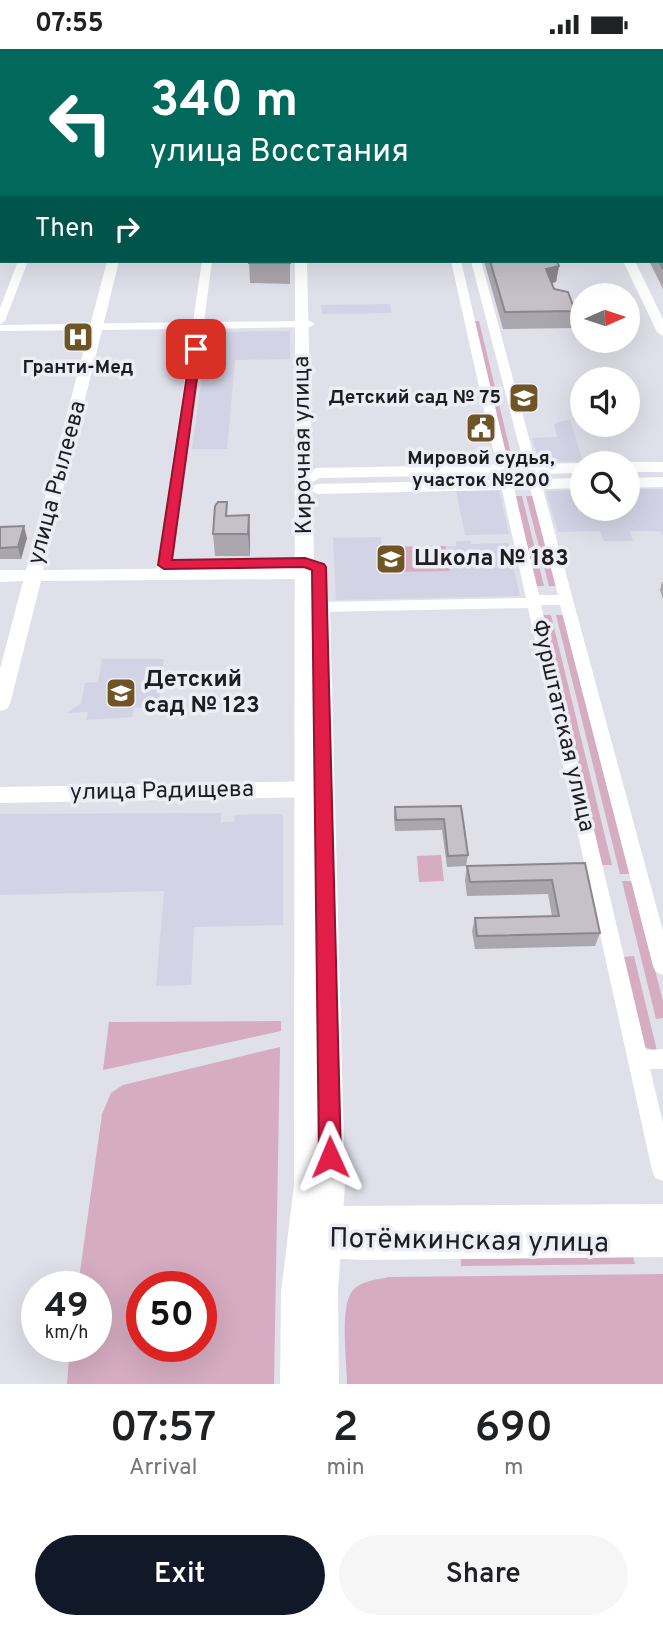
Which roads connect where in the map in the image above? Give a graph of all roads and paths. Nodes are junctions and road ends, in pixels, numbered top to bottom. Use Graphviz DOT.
graph roads {
  1 [pos="22,263"];
  2 [pos="113,263"];
  3 [pos="207,263"];
  4 [pos="301,263"];
  5 [pos="308,263"];
  6 [pos="456,263"];
  7 [pos="477,263"];
  8 [pos="630,263"];
  9 [pos="461,282"];
  10 [pos="482,282"];
  11 [pos="0,321"];
  12 [pos="306,325"];
  13 [pos="199,326"];
  14 [pos="97,327"];
  15 [pos="0,328"];
  16 [pos="663,332"];
  17 [pos="640,467"];
  18 [pos="663,467"];
  19 [pos="570,470"];
  20 [pos="506,477"];
  21 [pos="533,477"];
  22 [pos="313,481"];
  23 [pos="570,481"];
  24 [pos="663,482"];
  25 [pos="640,483"];
  26 [pos="0,567"];
  27 [pos="310,568"];
  28 [pos="164,569"];
  29 [pos="35,571"];
  30 [pos="0,576"];
  31 [pos="534,600"];
  32 [pos="566,600"];
  33 [pos="320,607"];
  34 [pos="0,704"];
  35 [pos="315,789"];
  36 [pos="0,795"];
  37 [pos="663,966"];
  38 [pos="663,1059"];
  39 [pos="638,1060"];
  40 [pos="663,1170"];
  41 [pos="663,1218"];
  42 [pos="318,1232"];
  43 [pos="663,1243"];
  44 [pos="296,1384"];
  45 [pos="323,1384"];
  1 -- 11 [label="street"];
  2 -- 14 [label="street, улица Рылеева"];
  3 -- 13 [label="street"];
  4 -- 12 [label="main road, Кирочная улица"];
  5 -- 12 [label="main road, Кирочная улица"];
  6 -- 9 [label="street, Фурштатская улица"];
  7 -- 10 [label="street, Фурштатская улица"];
  8 -- 16 [label="street"];
  9 -- 10 [label="street"];
  9 -- 20 [label="street, Фурштатская улица"];
  10 -- 21 [label="street, Фурштатская улица"];
  12 -- 13 [label="street"];
  12 -- 22 [label="main road, Кирочная улица"];
  13 -- 14 [label="street"];
  13 -- 28 [label="street"];
  14 -- 15 [label="street"];
  14 -- 29 [label="street, улица Рылеева"];
  17 -- 18 [label="street"];
  19 -- 21 [label="street"];
  20 -- 21 [label="street"];
  20 -- 22 [label="street"];
  20 -- 31 [label="street, Фурштатская улица"];
  21 -- 23 [label="street"];
  21 -- 32 [label="street, Фурштатская улица"];
  22 -- 27 [label="main road, Кирочная улица"];
  24 -- 25 [label="street"];
  26 -- 29 [label="street"];
  27 -- 28 [label="street"];
  27 -- 33 [label="main road, Кирочная улица"];
  27 -- 35 [label="main road, Кирочная улица"];
  28 -- 29 [label="street"];
  29 -- 30 [label="street"];
  29 -- 34 [label="street, улица Рылеева"];
  31 -- 32 [label="street"];
  31 -- 33 [label="street"];
  31 -- 39 [label="street, Фурштатская улица"];
  32 -- 37 [label="street, Фурштатская улица"];
  33 -- 35 [label="main road, Кирочная улица"];
  35 -- 36 [label="street, улица Радищева"];
  35 -- 42 [label="main road, Кирочная улица"];
  38 -- 39 [label="street"];
  39 -- 40 [label="street, Фурштатская улица"];
  41 -- 42 [label="street, Потёмкинская улица"];
  42 -- 43 [label="street, Потёмкинская улица"];
  42 -- 44 [label="main road, Кирочная улица"];
  42 -- 45 [label="main road, Кирочная улица"];
}
